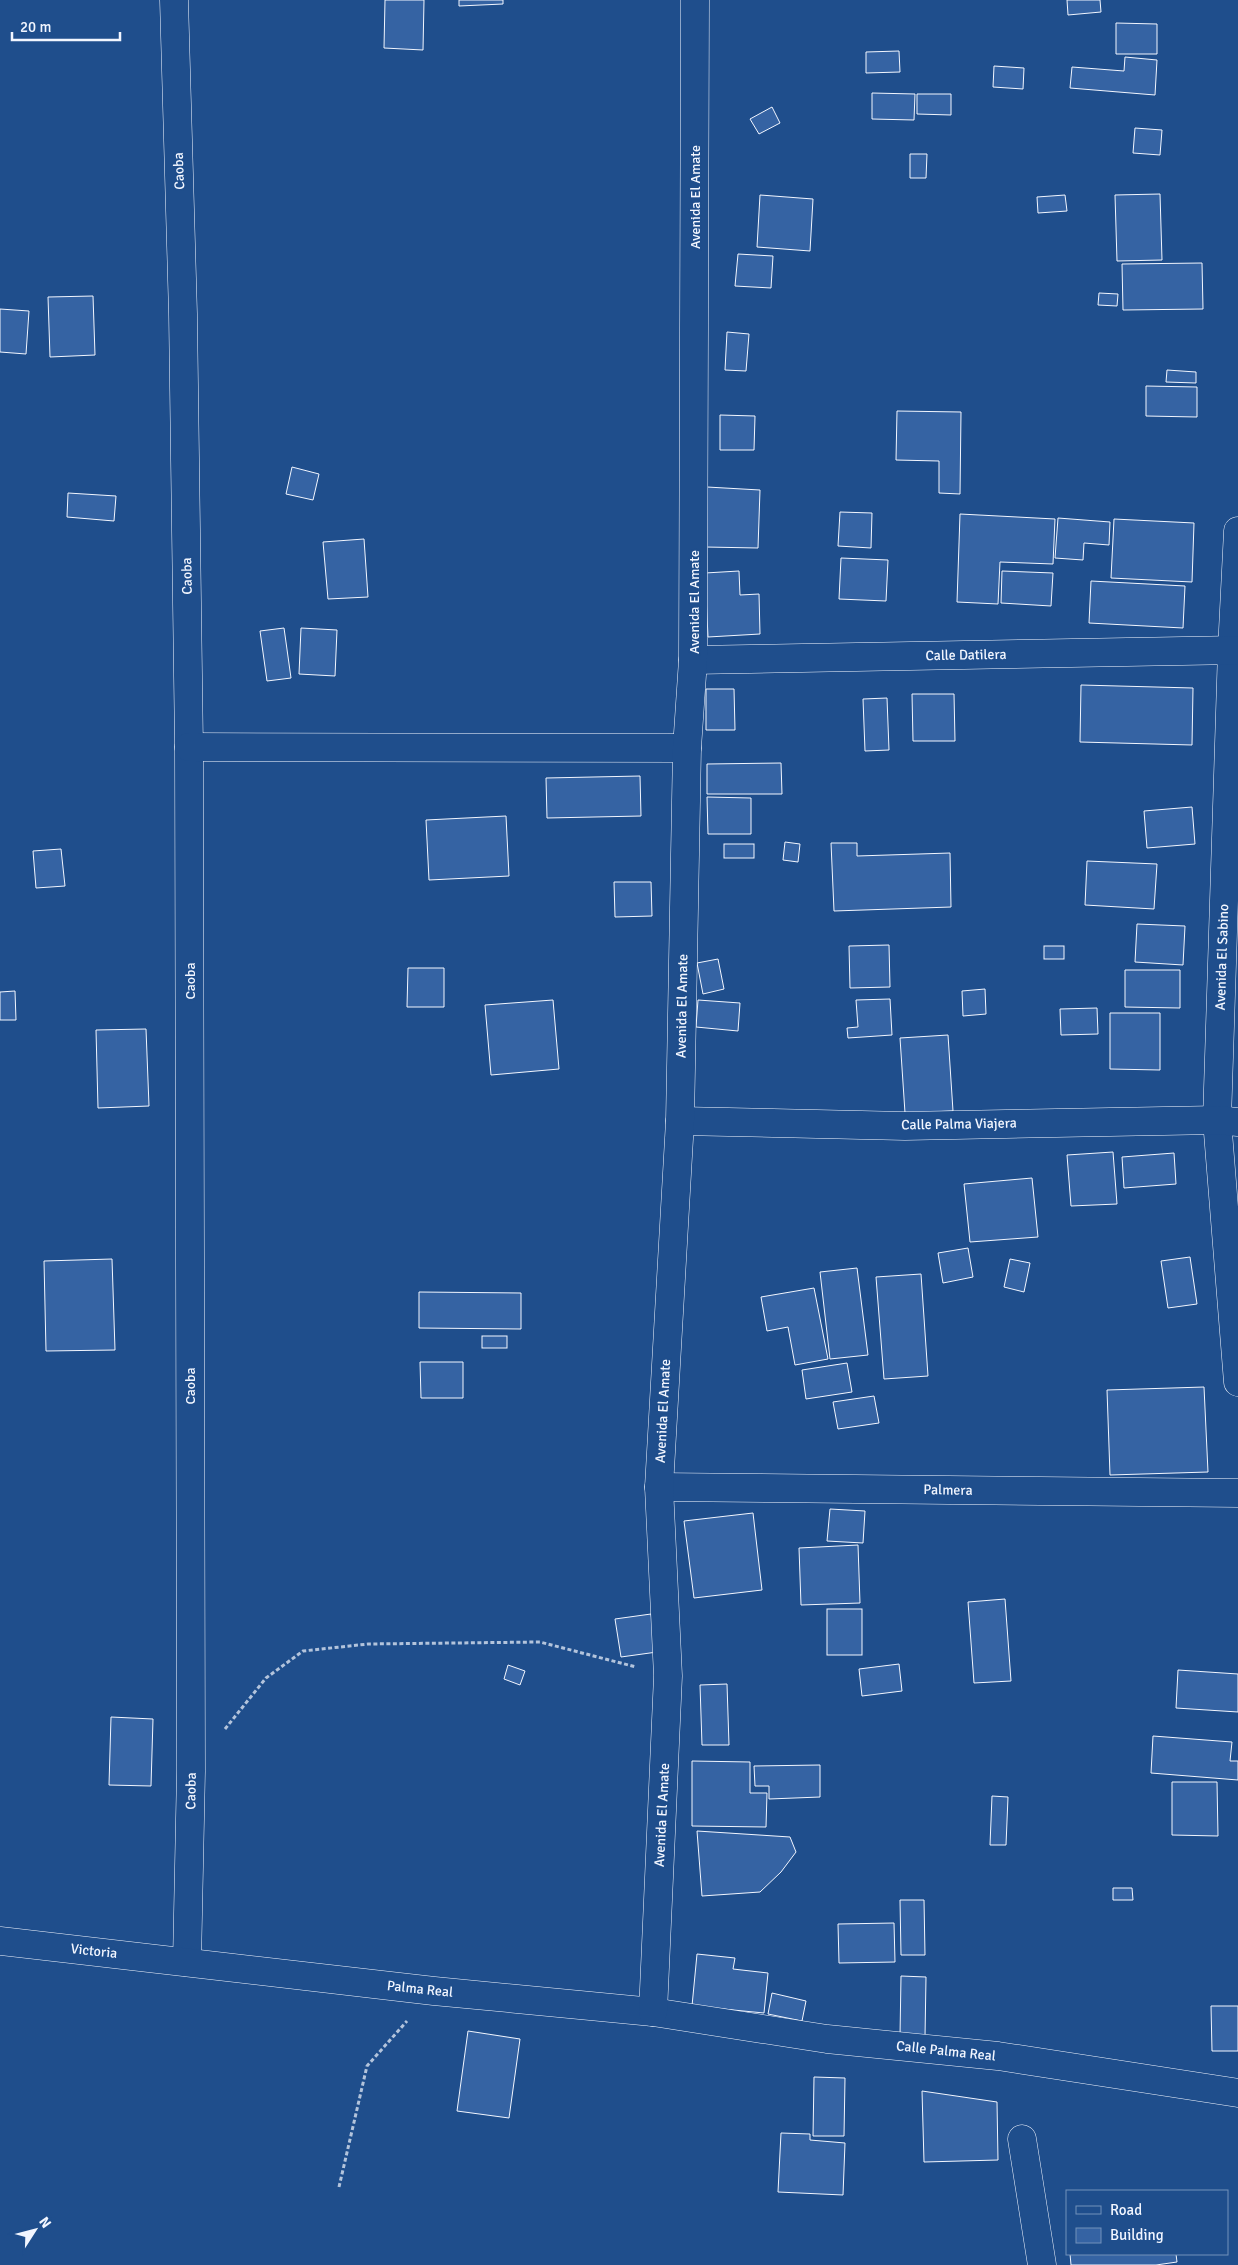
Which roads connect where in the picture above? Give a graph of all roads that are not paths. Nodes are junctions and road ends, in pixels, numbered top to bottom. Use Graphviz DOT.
graph roads {
  1 [pos="174,0"];
  2 [pos="695,0"];
  3 [pos="1238,531"];
  4 [pos="1235,650"];
  5 [pos="693,660"];
  6 [pos="190,747"];
  7 [pos="687,748"];
  8 [pos="680,1121"];
  9 [pos="1228,1121"];
  10 [pos="1238,1382"];
  11 [pos="659,1487"];
  12 [pos="1238,1493"];
  13 [pos="0,1941"];
  14 [pos="188,1962"];
  15 [pos="653,2012"];
  16 [pos="1238,2093"];
  17 [pos="1022,2139"];
  18 [pos="1042,2265"];
  1 -- 6 [label="street, Caoba"];
  2 -- 5 [label="street, Avenida El Amate"];
  3 -- 4 [label="street, Avenida El Sabino"];
  4 -- 5 [label="street, Calle Datilera"];
  4 -- 9 [label="street, Avenida El Sabino"];
  5 -- 7 [label="street, Avenida El Amate"];
  6 -- 7 [label="street"];
  6 -- 14 [label="street, Caoba"];
  7 -- 8 [label="street, Avenida El Amate"];
  8 -- 9 [label="street, Calle Palma Viajera"];
  8 -- 11 [label="street, Avenida El Amate"];
  9 -- 10 [label="street, Avenida El Sabino"];
  11 -- 12 [label="street, Palmera"];
  11 -- 15 [label="street, Avenida El Amate"];
  13 -- 14 [label="street, Victoria"];
  14 -- 15 [label="street, Palma Real"];
  15 -- 16 [label="street, Calle Palma Real"];
  17 -- 18 [label="street"];
}
